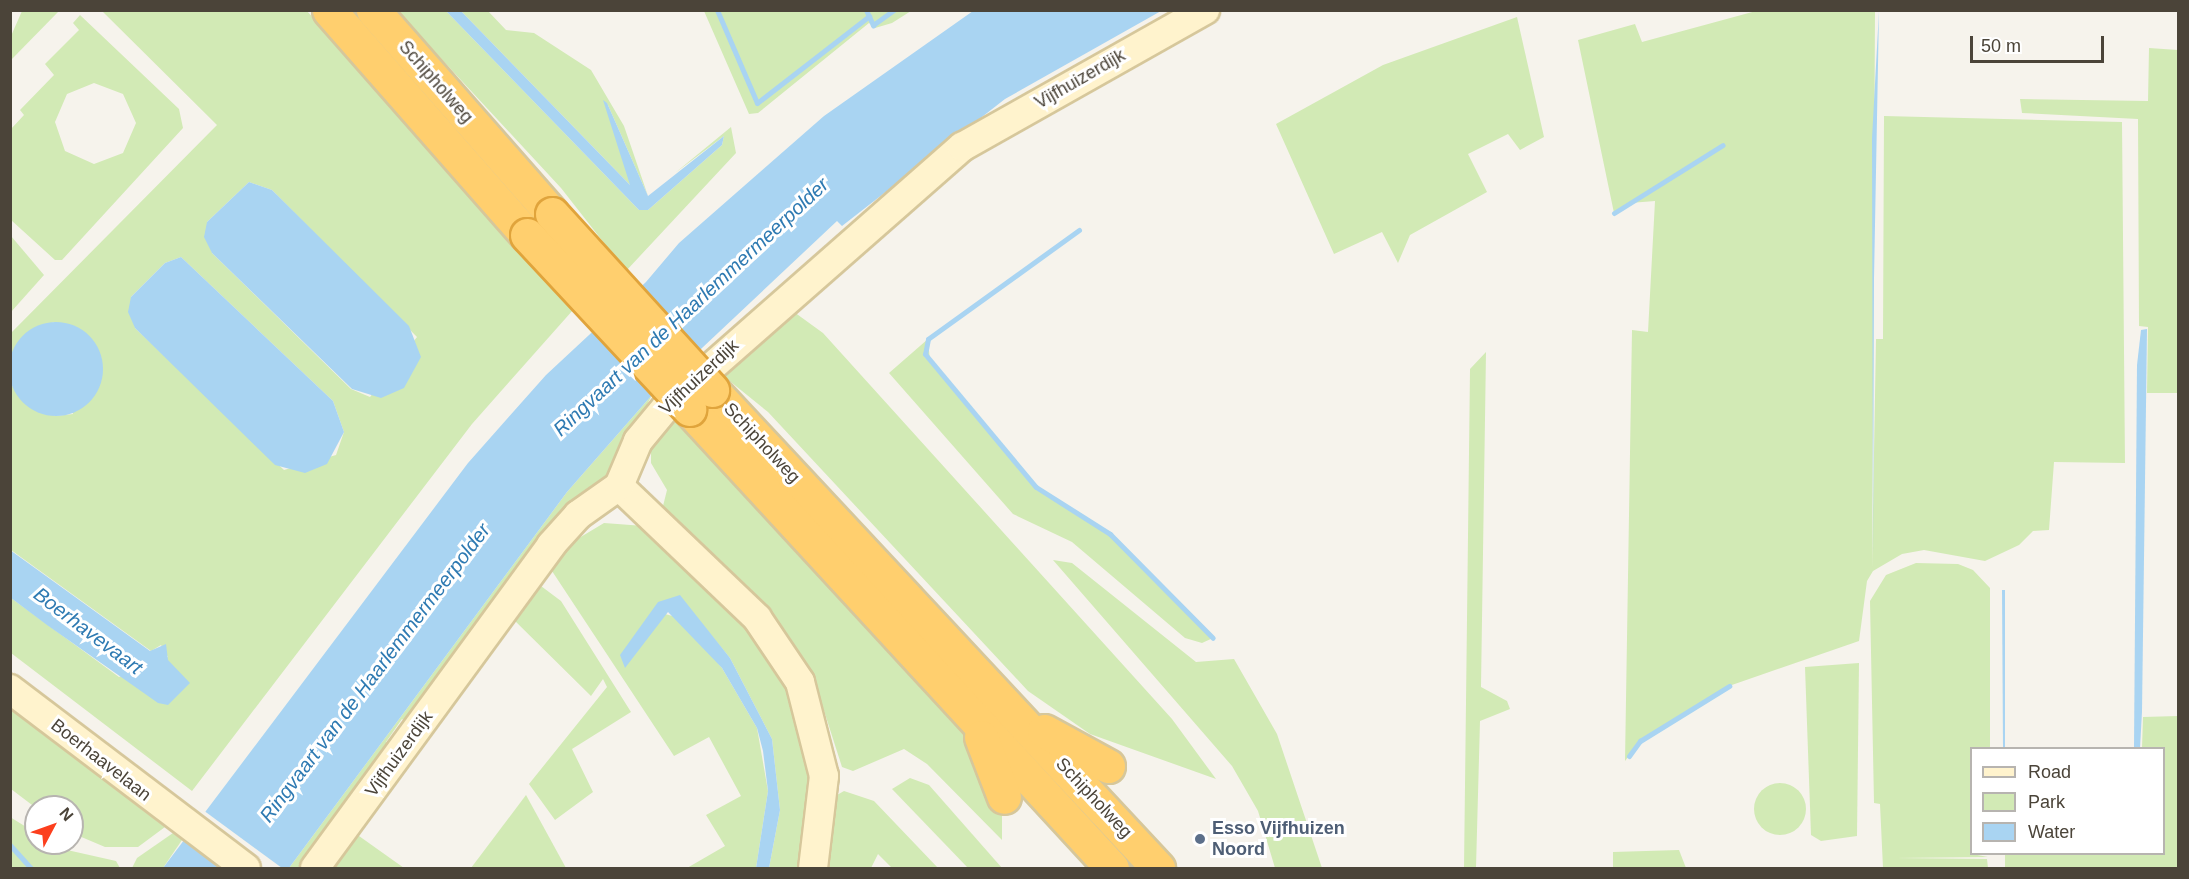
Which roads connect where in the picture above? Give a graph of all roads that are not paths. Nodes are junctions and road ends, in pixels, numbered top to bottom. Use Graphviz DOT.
graph roads {
  1 [pos="329,10"];
  2 [pos="373,10"];
  3 [pos="1205,10"];
  4 [pos="700,400"];
  5 [pos="619,486"];
  6 [pos="10,689"];
  7 [pos="974,719"];
  8 [pos="1021,719"];
  9 [pos="1108,766"];
  10 [pos="1004,797"];
  11 [pos="246,868"];
  12 [pos="315,868"];
  13 [pos="813,868"];
  14 [pos="1112,868"];
  15 [pos="1158,868"];
  1 -- 4 [label="highway, Schipholweg, bridge"];
  2 -- 4 [label="highway, Schipholweg, bridge"];
  3 -- 5 [label="street, Vijfhuizerdijk"];
  4 -- 7 [label="highway, Schipholweg"];
  4 -- 8 [label="highway, Schipholweg"];
  5 -- 12 [label="street, Vijfhuizerdijk"];
  5 -- 13 [label="street"];
  6 -- 11 [label="street, Boerhaavelaan"];
  7 -- 10 [label="highway"];
  7 -- 14 [label="highway, Schipholweg"];
  8 -- 9 [label="highway"];
  8 -- 15 [label="highway, Schipholweg"];
}
